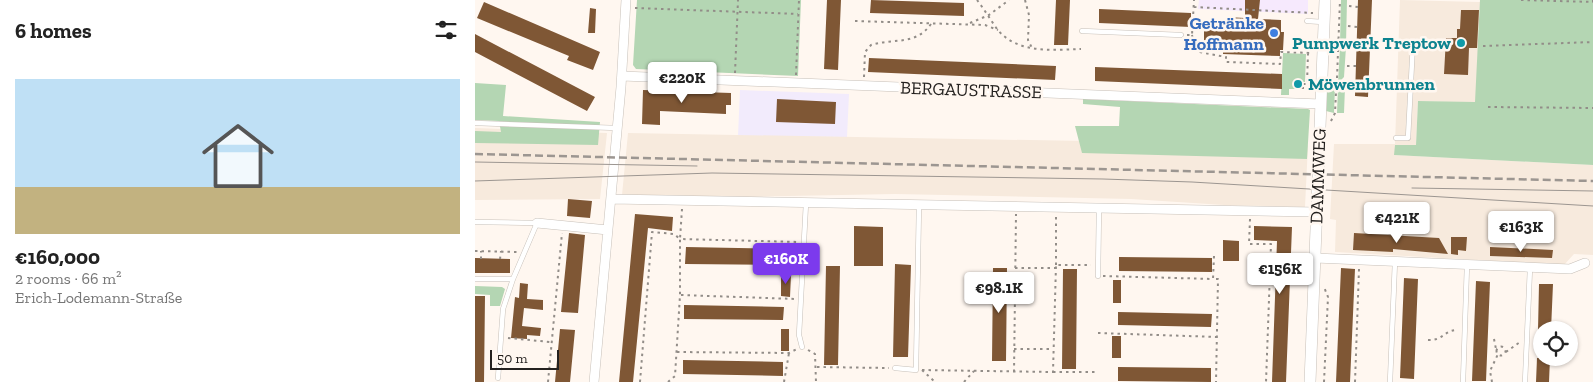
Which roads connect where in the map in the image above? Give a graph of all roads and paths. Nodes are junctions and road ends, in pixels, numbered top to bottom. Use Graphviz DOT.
graph roads {
  1 [pos="626,0"];
  2 [pos="738,0"];
  3 [pos="799,0"];
  4 [pos="977,0"];
  5 [pos="1009,0"];
  6 [pos="1025,0"];
  7 [pos="1194,0"];
  8 [pos="1325,0"];
  9 [pos="1340,0"];
  10 [pos="1521,0"];
  11 [pos="1593,0"];
  12 [pos="1349,6"];
  13 [pos="1193,7"];
  14 [pos="1358,7"];
  15 [pos="635,8"];
  16 [pos="737,12"];
  17 [pos="1313,13"];
  18 [pos="799,14"];
  19 [pos="989,15"];
  20 [pos="855,21"];
  21 [pos="1307,21"];
  22 [pos="1325,22"];
  23 [pos="931,24"];
  24 [pos="968,24"];
  25 [pos="1348,26"];
  26 [pos="1357,26"];
  27 [pos="998,30"];
  28 [pos="1082,31"];
  29 [pos="1181,35"];
  30 [pos="1192,35"];
  31 [pos="1593,42"];
  32 [pos="1413,43"];
  33 [pos="1328,45"];
  34 [pos="1338,45"];
  35 [pos="1357,46"];
  36 [pos="1483,46"];
  37 [pos="1032,48"];
  38 [pos="1081,49"];
  39 [pos="1308,53"];
  40 [pos="1313,53"];
  41 [pos="1347,66"];
  42 [pos="1356,66"];
  43 [pos="1307,72"];
  44 [pos="1311,73"];
  45 [pos="622,76"];
  46 [pos="734,81"];
  47 [pos="795,83"];
  48 [pos="1337,85"];
  49 [pos="864,86"];
  50 [pos="1317,86"];
  51 [pos="1346,86"];
  52 [pos="1321,104"];
  53 [pos="1488,108"];
  54 [pos="1593,108"];
  55 [pos="1332,118"];
  56 [pos="475,123"];
  57 [pos="617,128"];
  58 [pos="1396,138"];
  59 [pos="611,199"];
  60 [pos="683,200"];
  61 [pos="806,203"];
  62 [pos="919,205"];
  63 [pos="1017,207"];
  64 [pos="1056,207"];
  65 [pos="1099,208"];
  66 [pos="1250,211"];
  67 [pos="1317,212"];
  68 [pos="475,222"];
  69 [pos="537,223"];
  70 [pos="563,226"];
  71 [pos="608,230"];
  72 [pos="680,238"];
  73 [pos="803,242"];
  74 [pos="475,251"];
  75 [pos="481,251"];
  76 [pos="501,251"];
  77 [pos="524,252"];
  78 [pos="1214,256"];
  79 [pos="1315,258"];
  80 [pos="481,259"];
  81 [pos="501,259"];
  82 [pos="1359,260"];
  83 [pos="1395,261"];
  84 [pos="1585,263"];
  85 [pos="1098,265"];
  86 [pos="1467,265"];
  87 [pos="1530,266"];
  88 [pos="1055,267"];
  89 [pos="1015,268"];
  90 [pos="1098,276"];
  91 [pos="475,279"];
  92 [pos="513,279"];
  93 [pos="1213,279"];
  94 [pos="1322,281"];
  95 [pos="680,295"];
  96 [pos="801,299"];
  97 [pos="1465,330"];
  98 [pos="1097,333"];
  99 [pos="1217,336"];
  100 [pos="500,338"];
  101 [pos="1493,339"];
  102 [pos="1428,340"];
  103 [pos="1527,340"];
  104 [pos="551,342"];
  105 [pos="802,347"];
  106 [pos="1014,349"];
  107 [pos="1053,350"];
  108 [pos="677,352"];
  109 [pos="1505,352"];
  110 [pos="789,353"];
  111 [pos="1498,353"];
  112 [pos="817,367"];
  113 [pos="895,368"];
  114 [pos="916,370"];
  115 [pos="922,370"];
  116 [pos="974,371"];
  117 [pos="1014,372"];
  118 [pos="1053,372"];
  119 [pos="1098,372"];
  120 [pos="498,378"];
  121 [pos="548,382"];
  122 [pos="594,382"];
  123 [pos="640,382"];
  124 [pos="668,382"];
  125 [pos="784,382"];
  126 [pos="816,382"];
  127 [pos="935,382"];
  128 [pos="963,382"];
  129 [pos="1216,382"];
  130 [pos="1266,382"];
  131 [pos="1310,382"];
  132 [pos="1324,382"];
  133 [pos="1355,382"];
  134 [pos="1390,382"];
  135 [pos="1463,382"];
  136 [pos="1492,382"];
  137 [pos="1525,382"];
  1 -- 45 [label="street"];
  2 -- 16 [label="path"];
  3 -- 18 [label="path"];
  4 -- 19 [label="path"];
  5 -- 19 [label="path"];
  6 -- 37 [label="path"];
  7 -- 13 [label="path"];
  8 -- 22 [label="street, DAMMWEG"];
  9 -- 34 [label="path"];
  10 -- 11 [label="path"];
  12 -- 14 [label="path"];
  13 -- 17 [label="path"];
  13 -- 30 [label="path"];
  15 -- 16 [label="path"];
  16 -- 18 [label="path"];
  16 -- 46 [label="path"];
  18 -- 47 [label="path"];
  19 -- 24 [label="path"];
  19 -- 27 [label="path"];
  20 -- 23 [label="path"];
  21 -- 22 [label="lane"];
  22 -- 50 [label="street, DAMMWEG"];
  23 -- 24 [label="path"];
  23 -- 49 [label="path"];
  24 -- 27 [label="path"];
  25 -- 26 [label="path"];
  27 -- 37 [label="path"];
  28 -- 29 [label="lane"];
  29 -- 30 [label="path"];
  30 -- 39 [label="path"];
  31 -- 36 [label="path"];
  32 -- 58 [label="lane"];
  33 -- 34 [label="path"];
  34 -- 35 [label="path"];
  34 -- 48 [label="path"];
  37 -- 38 [label="path"];
  39 -- 40 [label="path"];
  39 -- 43 [label="path"];
  41 -- 42 [label="path"];
  43 -- 44 [label="path"];
  43 -- 50 [label="path"];
  45 -- 46 [label="street, BERGAUSTRASSE"];
  45 -- 57 [label="street"];
  46 -- 47 [label="street, BERGAUSTRASSE"];
  47 -- 49 [label="street, BERGAUSTRASSE"];
  48 -- 50 [label="lane"];
  48 -- 51 [label="lane"];
  48 -- 55 [label="path"];
  49 -- 52 [label="street, BERGAUSTRASSE"];
  50 -- 52 [label="street, DAMMWEG"];
  52 -- 67 [label="street, DAMMWEG"];
  53 -- 54 [label="path"];
  56 -- 57 [label="lane"];
  57 -- 59 [label="street"];
  59 -- 60 [label="street"];
  59 -- 71 [label="street"];
  60 -- 61 [label="street"];
  60 -- 72 [label="path"];
  61 -- 62 [label="street"];
  61 -- 73 [label="lane"];
  62 -- 63 [label="street"];
  62 -- 114 [label="lane"];
  63 -- 64 [label="street"];
  63 -- 89 [label="path"];
  64 -- 65 [label="street"];
  64 -- 88 [label="path"];
  65 -- 66 [label="street"];
  65 -- 85 [label="lane"];
  66 -- 67 [label="street"];
  66 -- 130 [label="path"];
  67 -- 79 [label="street, DAMMWEG"];
  68 -- 69 [label="lane"];
  69 -- 70 [label="street"];
  69 -- 77 [label="lane"];
  70 -- 71 [label="street"];
  70 -- 104 [label="path"];
  71 -- 122 [label="street"];
  72 -- 73 [label="path"];
  72 -- 95 [label="path"];
  72 -- 123 [label="path"];
  73 -- 96 [label="lane"];
  74 -- 75 [label="path"];
  75 -- 76 [label="path"];
  75 -- 80 [label="path"];
  76 -- 77 [label="path"];
  76 -- 81 [label="path"];
  77 -- 92 [label="lane"];
  78 -- 93 [label="path"];
  79 -- 82 [label="street"];
  79 -- 131 [label="street, DAMMWEG"];
  82 -- 83 [label="street"];
  82 -- 133 [label="path"];
  83 -- 86 [label="street"];
  83 -- 134 [label="lane"];
  84 -- 87 [label="street"];
  85 -- 88 [label="path"];
  85 -- 90 [label="lane"];
  86 -- 87 [label="street"];
  86 -- 97 [label="lane"];
  87 -- 103 [label="lane"];
  88 -- 89 [label="path"];
  88 -- 107 [label="path"];
  89 -- 106 [label="path"];
  90 -- 93 [label="path"];
  91 -- 92 [label="lane"];
  92 -- 100 [label="lane"];
  93 -- 99 [label="path"];
  94 -- 132 [label="path"];
  95 -- 96 [label="path"];
  95 -- 108 [label="path"];
  96 -- 105 [label="lane"];
  97 -- 102 [label="path"];
  97 -- 135 [label="lane"];
  98 -- 99 [label="path"];
  99 -- 129 [label="path"];
  100 -- 104 [label="path"];
  100 -- 120 [label="lane"];
  101 -- 111 [label="path"];
  103 -- 109 [label="path"];
  103 -- 137 [label="lane"];
  104 -- 121 [label="path"];
  105 -- 110 [label="path"];
  105 -- 112 [label="path"];
  106 -- 107 [label="path"];
  106 -- 117 [label="path"];
  107 -- 118 [label="path"];
  108 -- 110 [label="path"];
  108 -- 124 [label="path"];
  109 -- 111 [label="path"];
  109 -- 111 [label="path"];
  110 -- 125 [label="path"];
  111 -- 136 [label="path"];
  112 -- 113 [label="path"];
  112 -- 126 [label="path"];
  113 -- 114 [label="lane"];
  114 -- 115 [label="path"];
  115 -- 116 [label="path"];
  115 -- 127 [label="path"];
  116 -- 117 [label="path"];
  116 -- 128 [label="path"];
  117 -- 118 [label="path"];
  118 -- 119 [label="path"];
}
